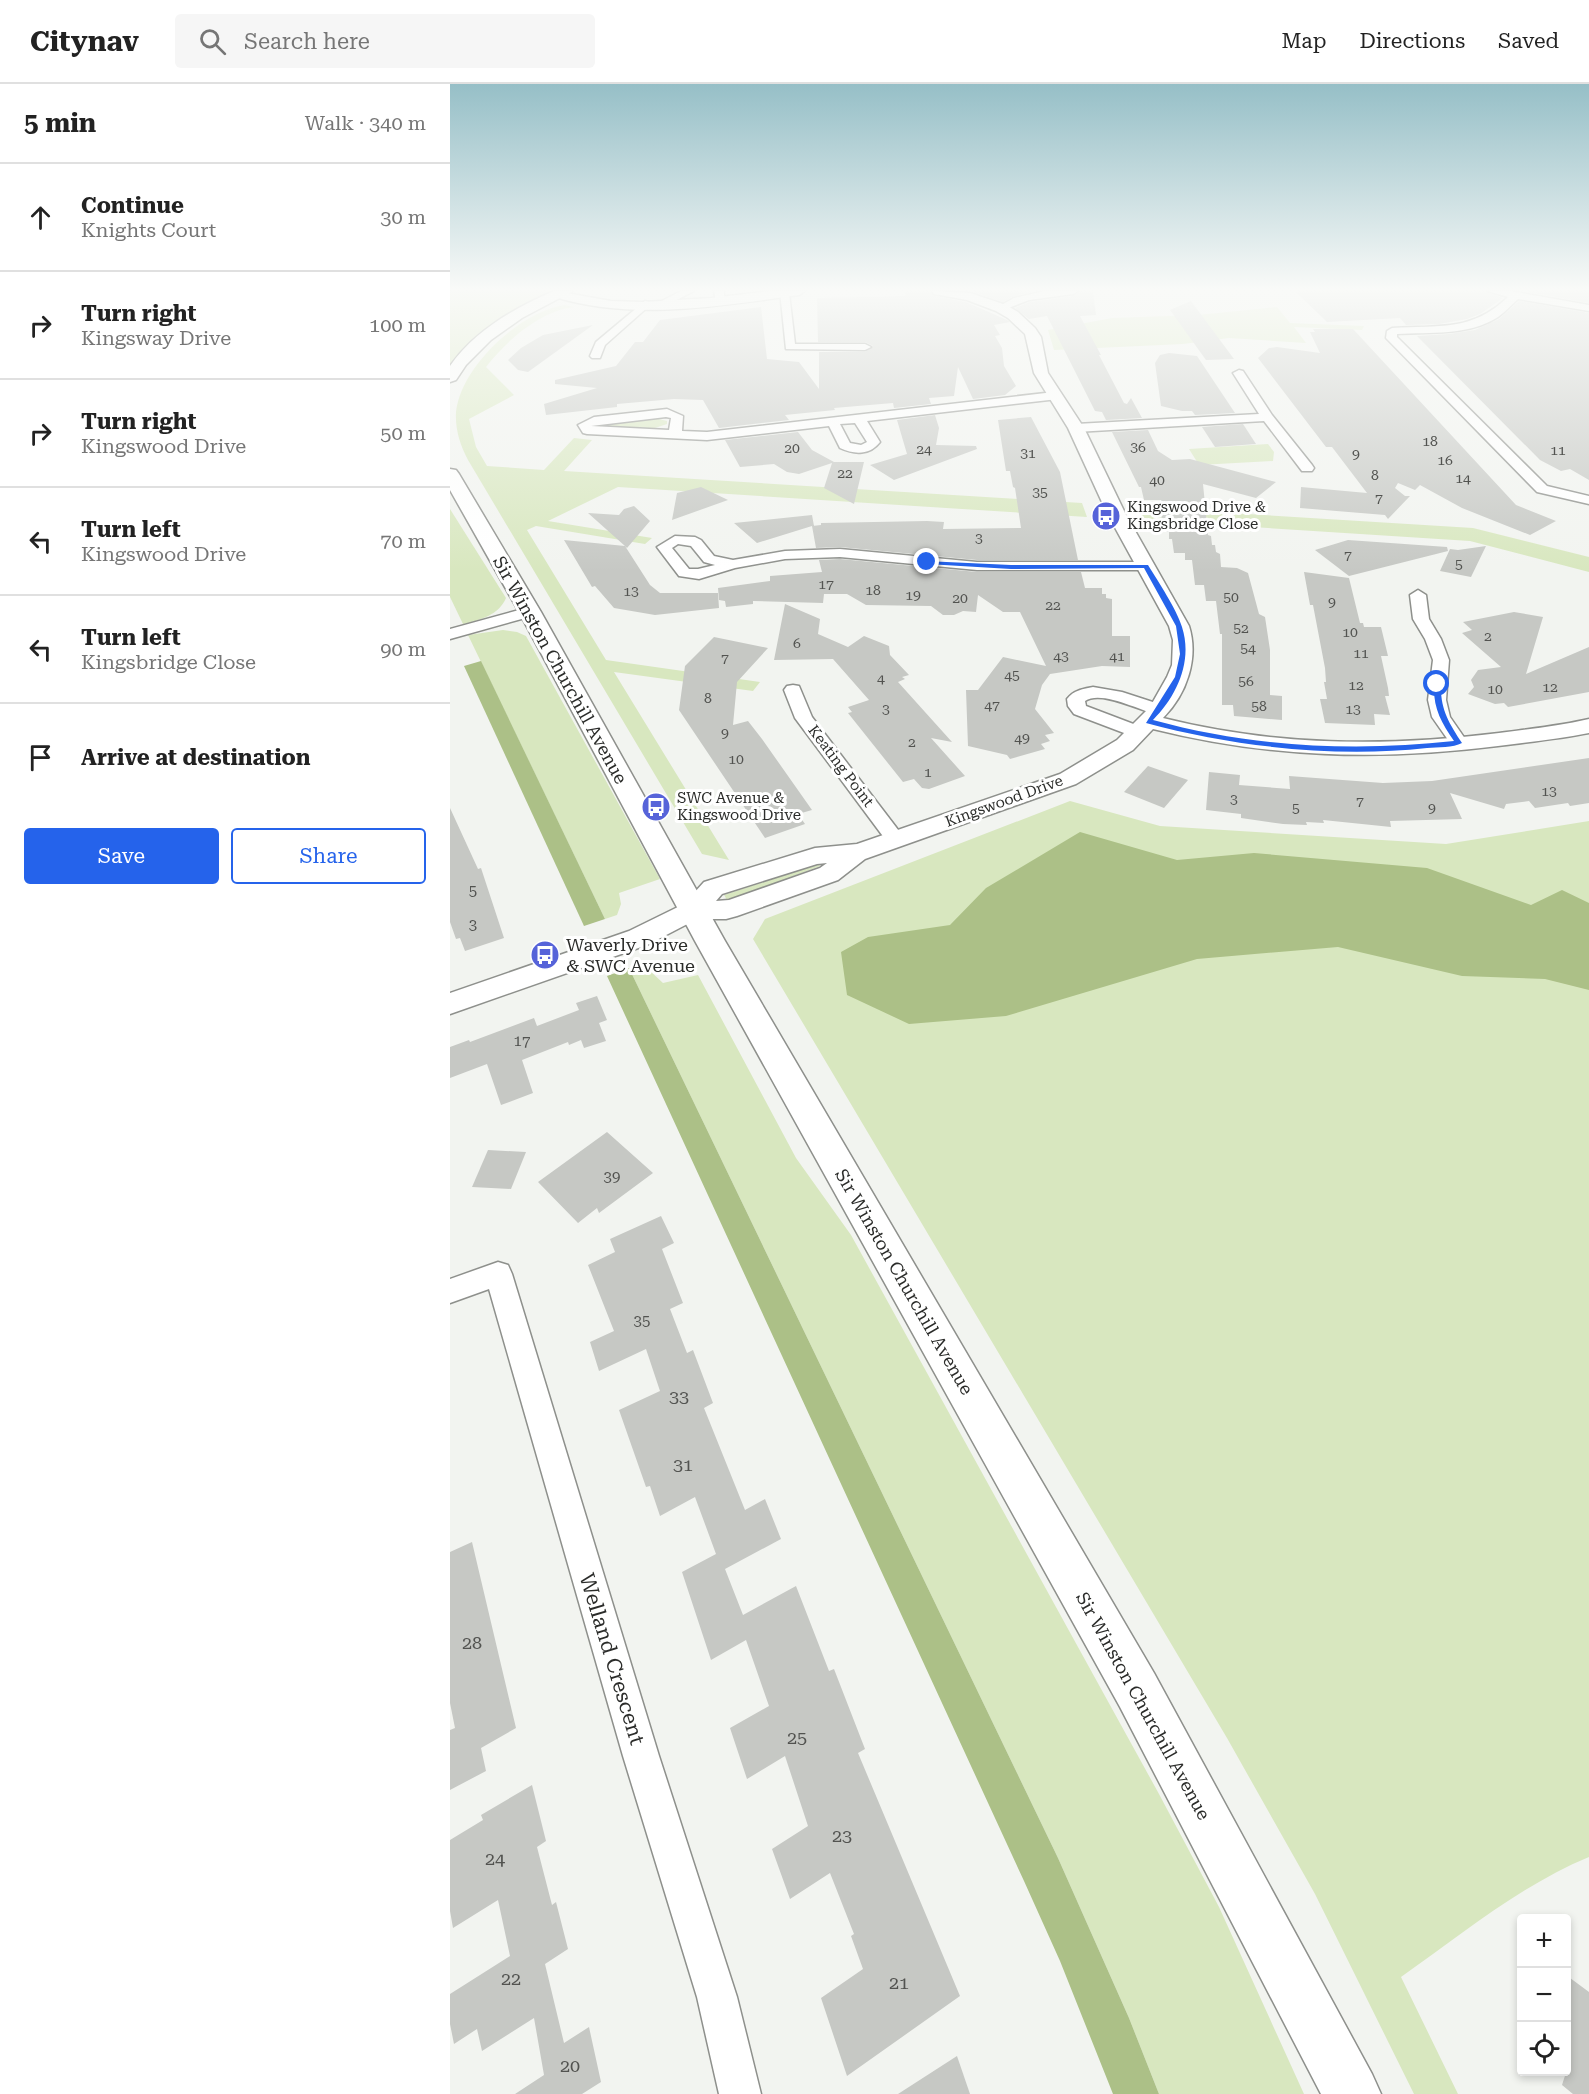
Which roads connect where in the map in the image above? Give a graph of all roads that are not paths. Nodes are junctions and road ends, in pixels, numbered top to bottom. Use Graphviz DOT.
graph roads {
  1 [pos="1048,385"];
  2 [pos="1247,385"];
  3 [pos="1437,385"];
  4 [pos="1054,396"];
  5 [pos="1267,417"];
  6 [pos="860,420"];
  7 [pos="833,422"];
  8 [pos="1076,428"];
  9 [pos="675,434"];
  10 [pos="1307,468"];
  11 [pos="453,485"];
  12 [pos="1589,500"];
  13 [pos="733,564"];
  14 [pos="1146,566"];
  15 [pos="1418,595"];
  16 [pos="530,612"];
  17 [pos="450,634"];
  18 [pos="793,690"];
  19 [pos="1149,721"];
  20 [pos="1589,726"];
  21 [pos="1459,743"];
  22 [pos="895,839"];
  23 [pos="693,910"];
  24 [pos="450,1004"];
  25 [pos="450,1292"];
  26 [pos="740,2094"];
  27 [pos="1352,2094"];
  1 -- 4 [label="street, Kingswood Drive"];
  2 -- 5 [label="street"];
  3 -- 12 [label="street"];
  4 -- 6 [label="street"];
  4 -- 8 [label="street, Kingswood Drive"];
  5 -- 8 [label="street"];
  5 -- 10 [label="street"];
  6 -- 7 [label="street"];
  6 -- 7 [label="street"];
  7 -- 9 [label="street"];
  8 -- 14 [label="street, Kingswood Drive"];
  9 -- 9 [label="street"];
  11 -- 16 [label="main road, Sir Winston Churchill Avenue"];
  13 -- 14 [label="street"];
  14 -- 19 [label="street, Kingswood Drive"];
  15 -- 21 [label="street"];
  16 -- 17 [label="street"];
  16 -- 23 [label="main road, Sir Winston Churchill Avenue"];
  18 -- 22 [label="street, Keating Point"];
  19 -- 21 [label="street"];
  19 -- 22 [label="street, Kingswood Drive"];
  20 -- 21 [label="street"];
  22 -- 23 [label="street, Kingswood Drive"];
  23 -- 24 [label="street"];
  23 -- 27 [label="main road, Sir Winston Churchill Avenue"];
  25 -- 26 [label="street, Welland Crescent"];
}
